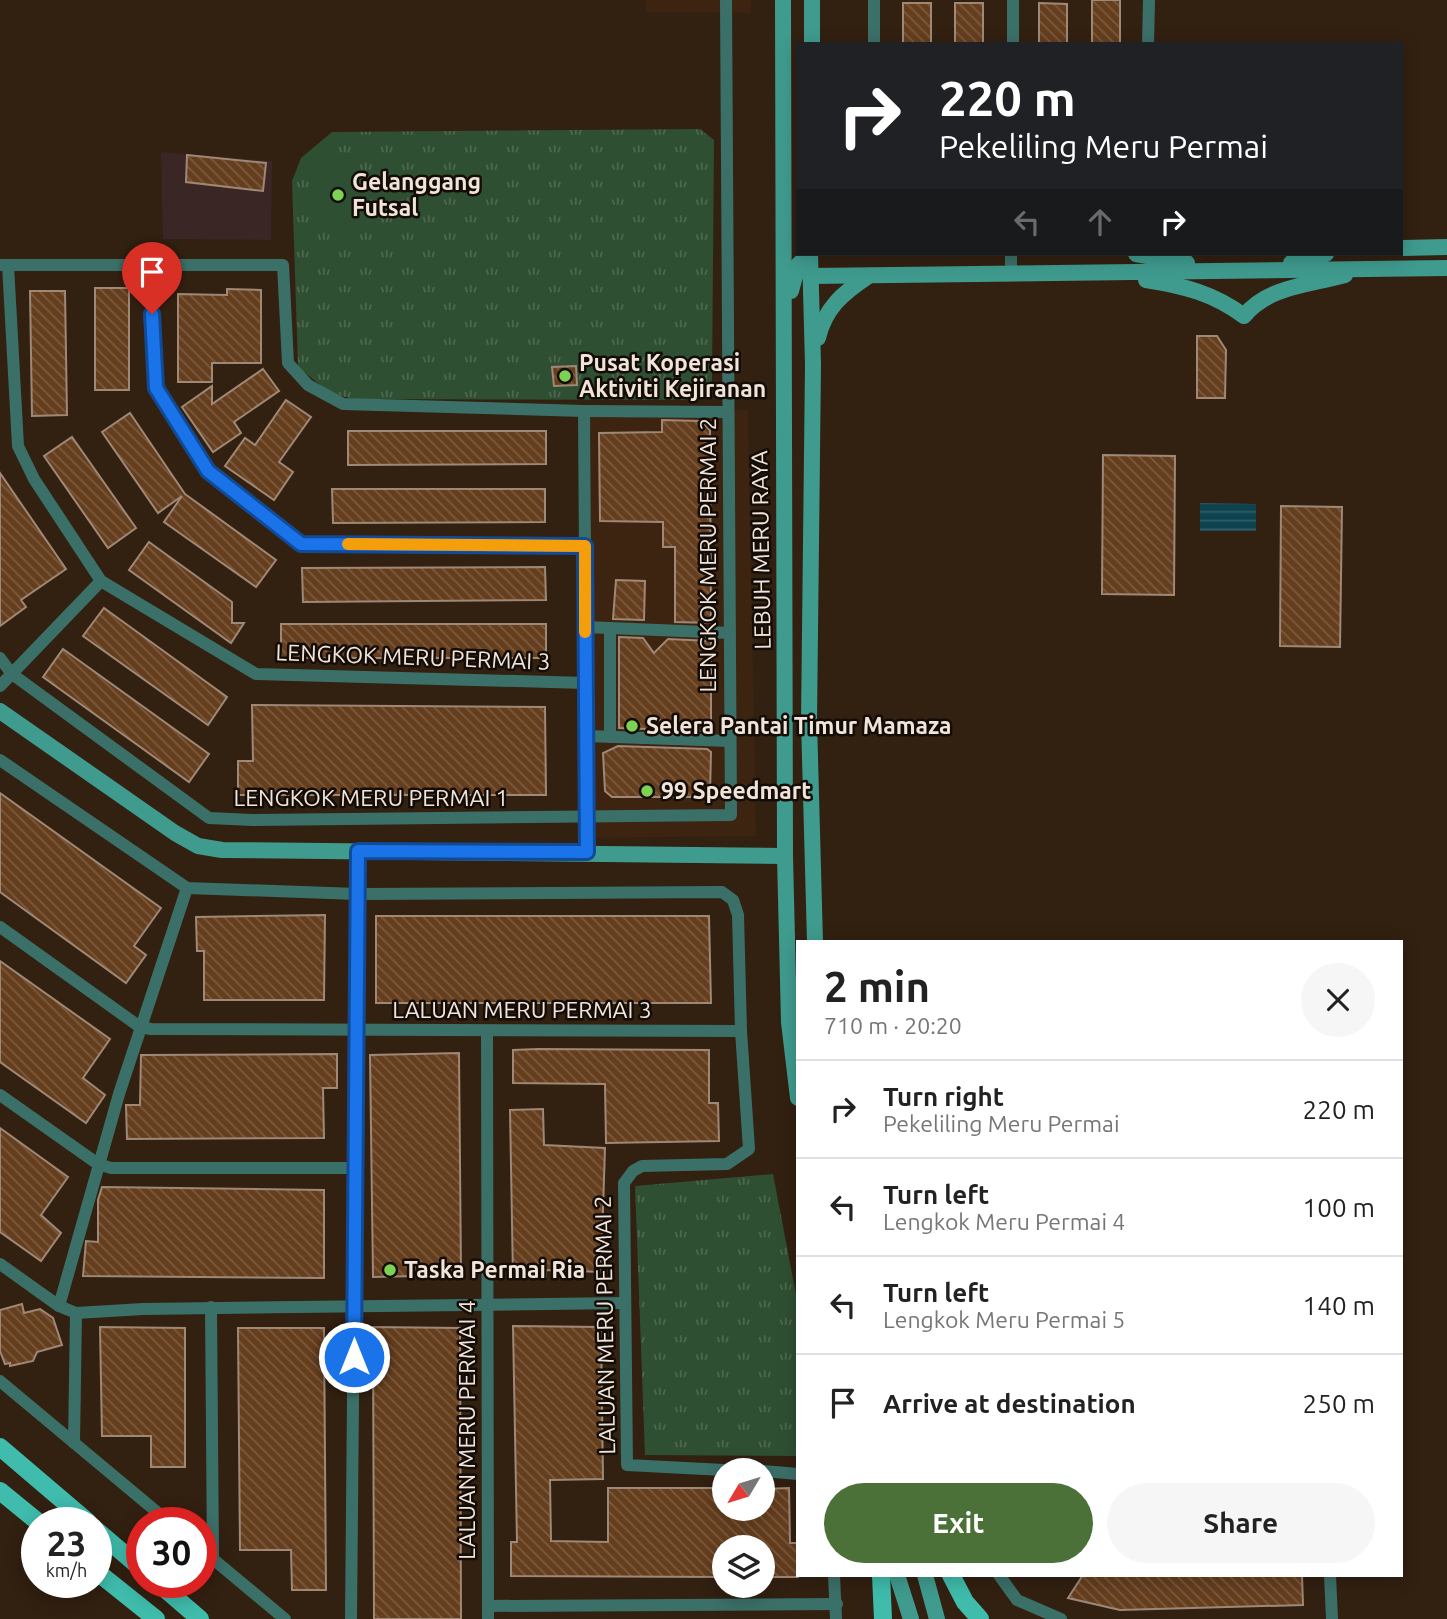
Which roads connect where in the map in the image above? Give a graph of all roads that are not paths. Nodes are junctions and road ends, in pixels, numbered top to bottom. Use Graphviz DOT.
graph roads {
  1 [pos="726,0"];
  2 [pos="783,0"];
  3 [pos="812,0"];
  4 [pos="874,0"];
  5 [pos="1013,0"];
  6 [pos="1149,0"];
  7 [pos="812,42"];
  8 [pos="874,42"];
  9 [pos="1013,42"];
  10 [pos="1148,42"];
  11 [pos="783,187"];
  12 [pos="796,228"];
  13 [pos="1447,247"];
  14 [pos="1403,248"];
  15 [pos="1011,256"];
  16 [pos="1144,256"];
  17 [pos="1320,256"];
  18 [pos="807,262"];
  19 [pos="4,265"];
  20 [pos="150,265"];
  21 [pos="1447,268"];
  22 [pos="1364,269"];
  23 [pos="1244,272"];
  24 [pos="1096,273"];
  25 [pos="1011,275"];
  26 [pos="867,277"];
  27 [pos="813,365"];
  28 [pos="782,380"];
  29 [pos="584,411"];
  30 [pos="728,412"];
  31 [pos="585,546"];
  32 [pos="101,581"];
  33 [pos="585,627"];
  34 [pos="610,628"];
  35 [pos="730,633"];
  36 [pos="0,658"];
  37 [pos="12,674"];
  38 [pos="586,683"];
  39 [pos="0,686"];
  40 [pos="0,711"];
  41 [pos="586,736"];
  42 [pos="610,737"];
  43 [pos="730,741"];
  44 [pos="0,760"];
  45 [pos="731,816"];
  46 [pos="587,818"];
  47 [pos="358,851"];
  48 [pos="587,852"];
  49 [pos="785,856"];
  50 [pos="187,888"];
  51 [pos="357,894"];
  52 [pos="0,927"];
  53 [pos="815,940"];
  54 [pos="140,1027"];
  55 [pos="487,1031"];
  56 [pos="741,1031"];
  57 [pos="356,1032"];
  58 [pos="796,1081"];
  59 [pos="0,1095"];
  60 [pos="98,1164"];
  61 [pos="356,1168"];
  62 [pos="0,1264"];
  63 [pos="488,1303"];
  64 [pos="624,1303"];
  65 [pos="354,1305"];
  66 [pos="59,1306"];
  67 [pos="211,1307"];
  68 [pos="76,1313"];
  69 [pos="0,1381"];
  70 [pos="74,1443"];
  71 [pos="0,1447"];
  72 [pos="712,1469"];
  73 [pos="775,1472"];
  74 [pos="796,1474"];
  75 [pos="0,1492"];
  76 [pos="70,1507"];
  77 [pos="151,1507"];
  78 [pos="213,1507"];
  79 [pos="21,1509"];
  80 [pos="112,1544"];
  81 [pos="126,1555"];
  82 [pos="217,1562"];
  83 [pos="834,1577"];
  84 [pos="881,1577"];
  85 [pos="898,1577"];
  86 [pos="926,1577"];
  87 [pos="952,1577"];
  88 [pos="1000,1577"];
  89 [pos="1330,1577"];
  90 [pos="112,1584"];
  91 [pos="176,1598"];
  92 [pos="837,1604"];
  93 [pos="488,1613"];
  94 [pos="156,1619"];
  95 [pos="200,1619"];
  96 [pos="285,1619"];
  97 [pos="351,1619"];
  98 [pos="835,1619"];
  99 [pos="883,1619"];
  100 [pos="911,1619"];
  101 [pos="937,1619"];
  102 [pos="980,1619"];
  103 [pos="1061,1619"];
  104 [pos="1332,1619"];
  1 -- 30 [label="street, LENGKOK MERU PERMAI 2"];
  2 -- 11 [label="main road, LEBUH MERU RAYA"];
  3 -- 7 [label="main road"];
  4 -- 8 [label="street"];
  5 -- 9 [label="street"];
  6 -- 10 [label="street"];
  11 -- 12 [label="main road, LEBUH MERU RAYA"];
  11 -- 28 [label="main road, LEBUH MERU RAYA"];
  13 -- 14 [label="main road"];
  15 -- 25 [label="street"];
  16 -- 23 [label="main road"];
  17 -- 23 [label="main road"];
  18 -- 26 [label="main road"];
  18 -- 27 [label="main road, LEBUH MERU RAYA"];
  18 -- 28 [label="main road"];
  19 -- 20 [label="street"];
  19 -- 32 [label="street, LENGKOK MERU PERMAI 3"];
  20 -- 29 [label="street"];
  20 -- 31 [label="street"];
  21 -- 22 [label="main road"];
  22 -- 23 [label="main road"];
  22 -- 24 [label="main road"];
  23 -- 24 [label="main road"];
  24 -- 25 [label="main road"];
  25 -- 26 [label="main road"];
  26 -- 27 [label="main road"];
  27 -- 53 [label="main road, LEBUH MERU RAYA"];
  28 -- 49 [label="main road, LEBUH MERU RAYA"];
  29 -- 30 [label="street"];
  29 -- 31 [label="street"];
  30 -- 35 [label="street, LENGKOK MERU PERMAI 2"];
  31 -- 33 [label="street"];
  32 -- 37 [label="street"];
  32 -- 38 [label="street, LENGKOK MERU PERMAI 3"];
  33 -- 34 [label="street"];
  33 -- 38 [label="street"];
  34 -- 35 [label="street"];
  34 -- 42 [label="street"];
  35 -- 43 [label="street, LENGKOK MERU PERMAI 2"];
  36 -- 37 [label="street, LENGKOK MERU PERMAI 1"];
  37 -- 39 [label="street"];
  37 -- 46 [label="street, LENGKOK MERU PERMAI 1"];
  38 -- 41 [label="street"];
  40 -- 47 [label="main road"];
  41 -- 42 [label="street"];
  41 -- 46 [label="street"];
  42 -- 43 [label="street"];
  43 -- 45 [label="street, LENGKOK MERU PERMAI 2"];
  44 -- 50 [label="street"];
  45 -- 46 [label="street, LENGKOK MERU PERMAI 1"];
  46 -- 48 [label="street"];
  47 -- 48 [label="main road"];
  47 -- 51 [label="street"];
  48 -- 49 [label="main road"];
  49 -- 58 [label="main road, LEBUH MERU RAYA"];
  50 -- 51 [label="street"];
  50 -- 54 [label="street"];
  51 -- 56 [label="street, LALUAN MERU PERMAI 2"];
  51 -- 57 [label="street"];
  52 -- 54 [label="street"];
  54 -- 57 [label="street, LALUAN MERU PERMAI 3"];
  54 -- 60 [label="street"];
  55 -- 56 [label="street, LALUAN MERU PERMAI 3"];
  55 -- 57 [label="street, LALUAN MERU PERMAI 3"];
  55 -- 63 [label="street, LALUAN MERU PERMAI 4"];
  56 -- 64 [label="street, LALUAN MERU PERMAI 2"];
  57 -- 61 [label="street"];
  59 -- 60 [label="street"];
  60 -- 61 [label="street"];
  60 -- 66 [label="street"];
  61 -- 65 [label="street"];
  62 -- 66 [label="street"];
  63 -- 64 [label="street"];
  63 -- 65 [label="street"];
  63 -- 93 [label="street, LALUAN MERU PERMAI 4"];
  64 -- 72 [label="street, LALUAN MERU PERMAI 2"];
  65 -- 67 [label="street"];
  65 -- 97 [label="street"];
  66 -- 68 [label="street"];
  67 -- 68 [label="street"];
  67 -- 78 [label="street"];
  68 -- 70 [label="street"];
  69 -- 70 [label="street"];
  70 -- 77 [label="street"];
  71 -- 76 [label="main road"];
  73 -- 74 [label="street"];
  75 -- 79 [label="main road"];
  80 -- 81 [label="main road"];
  82 -- 96 [label="street"];
  83 -- 92 [label="street"];
  84 -- 99 [label="main road"];
  85 -- 100 [label="main road"];
  86 -- 101 [label="main road"];
  87 -- 102 [label="main road"];
  88 -- 103 [label="street"];
  89 -- 104 [label="street"];
  90 -- 94 [label="main road"];
  91 -- 95 [label="main road"];
  92 -- 93 [label="street"];
  92 -- 98 [label="street"];
}
